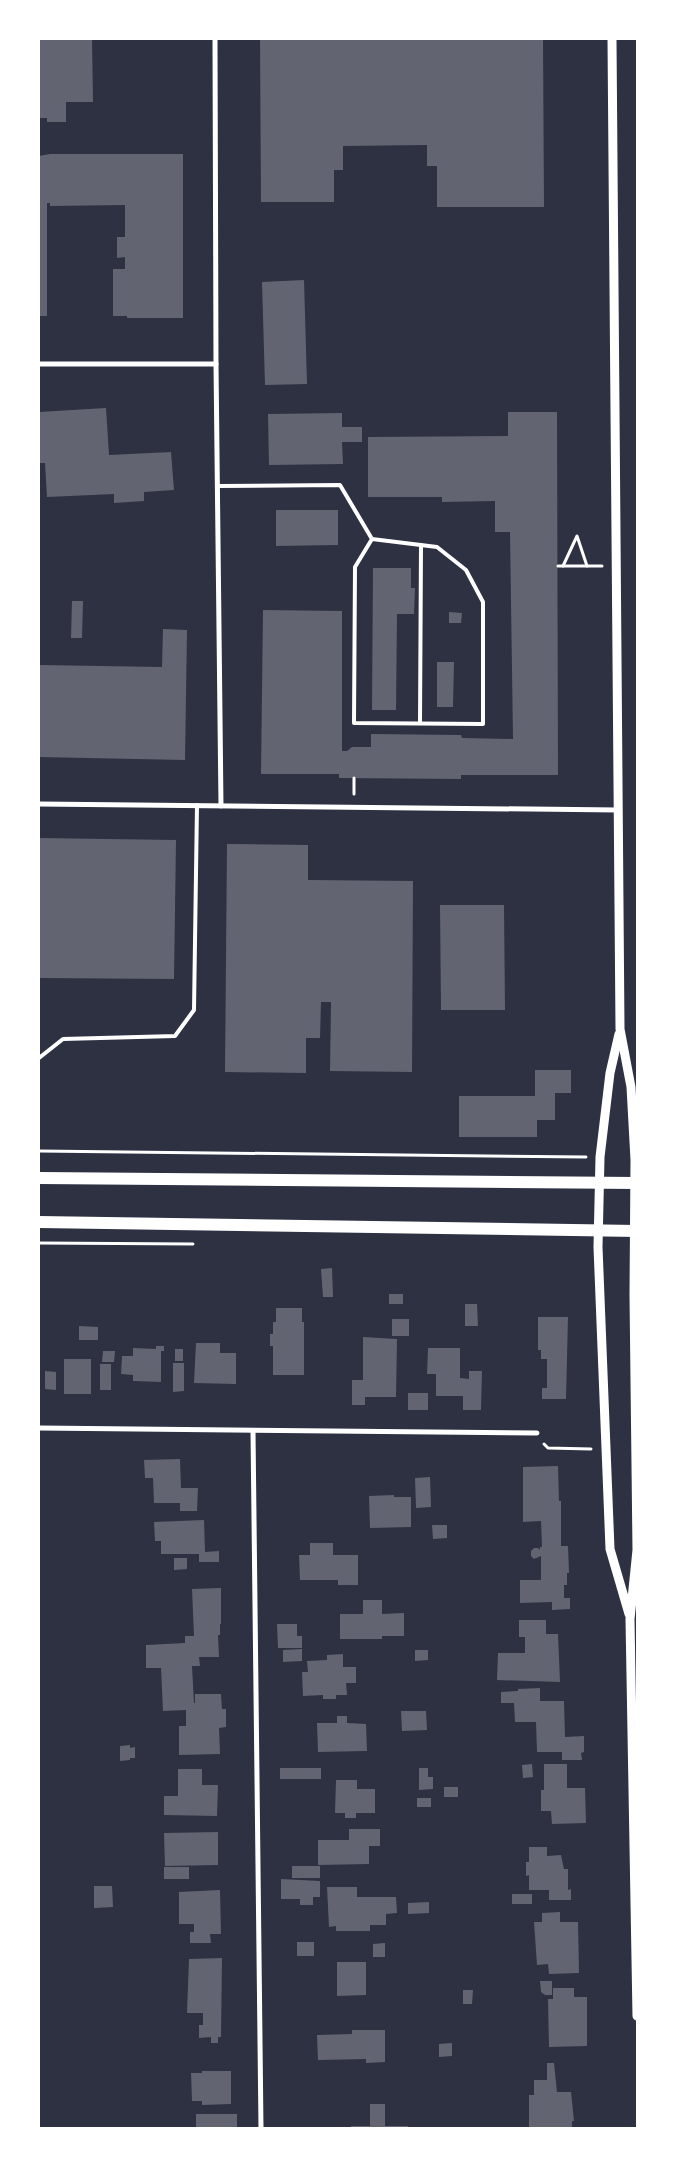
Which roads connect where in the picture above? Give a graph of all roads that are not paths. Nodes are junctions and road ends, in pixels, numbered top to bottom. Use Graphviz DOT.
graph roads {
  1 [pos="215,39"];
  2 [pos="612,39"];
  3 [pos="39,364"];
  4 [pos="216,364"];
  5 [pos="218,486"];
  6 [pos="372,539"];
  7 [pos="421,545"];
  8 [pos="420,723"];
  9 [pos="39,804"];
  10 [pos="197,805"];
  11 [pos="222,806"];
  12 [pos="618,810"];
  13 [pos="620,1029"];
  14 [pos="39,1058"];
  15 [pos="39,1178"];
  16 [pos="600,1183"];
  17 [pos="636,1183"];
  18 [pos="39,1222"];
  19 [pos="598,1231"];
  20 [pos="636,1231"];
  21 [pos="39,1428"];
  22 [pos="253,1431"];
  23 [pos="537,1433"];
  24 [pos="634,1618"];
  25 [pos="637,2016"];
  26 [pos="262,2128"];
  1 -- 4 [label="street"];
  2 -- 12 [label="street"];
  3 -- 4 [label="street"];
  4 -- 5 [label="street"];
  5 -- 6 [label="lane"];
  5 -- 11 [label="street"];
  6 -- 7 [label="lane"];
  6 -- 8 [label="lane"];
  7 -- 8 [label="lane"];
  7 -- 8 [label="lane"];
  9 -- 10 [label="street"];
  10 -- 11 [label="street"];
  10 -- 14 [label="lane"];
  11 -- 12 [label="street"];
  12 -- 13 [label="street"];
  13 -- 16 [label="street"];
  13 -- 17 [label="street"];
  15 -- 16 [label="main road"];
  16 -- 17 [label="main road"];
  16 -- 19 [label="street"];
  17 -- 20 [label="street"];
  18 -- 19 [label="main road"];
  19 -- 20 [label="main road"];
  19 -- 24 [label="street"];
  20 -- 24 [label="street"];
  21 -- 22 [label="street"];
  22 -- 23 [label="street"];
  22 -- 26 [label="street"];
  24 -- 25 [label="street"];
}
